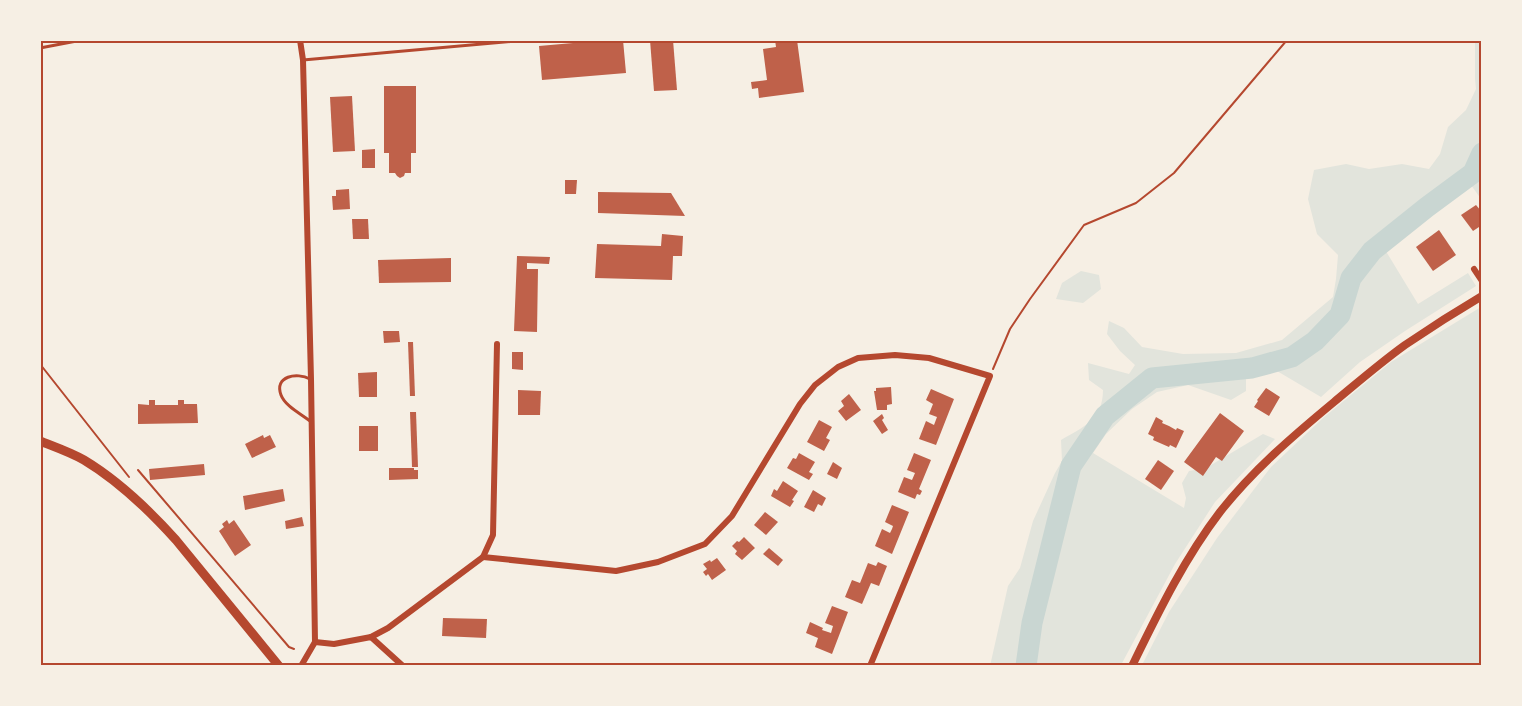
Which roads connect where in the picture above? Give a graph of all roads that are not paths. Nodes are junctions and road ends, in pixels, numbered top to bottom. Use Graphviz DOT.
graph roads {
  1 [pos="82,40"];
  2 [pos="300,40"];
  3 [pos="527,40"];
  4 [pos="40,48"];
  5 [pos="303,60"];
  6 [pos="1474,269"];
  7 [pos="1482,282"];
  8 [pos="1482,296"];
  9 [pos="497,344"];
  10 [pos="311,379"];
  11 [pos="312,423"];
  12 [pos="40,441"];
  13 [pos="483,557"];
  14 [pos="371,637"];
  15 [pos="315,642"];
  16 [pos="279,666"];
  17 [pos="301,666"];
  18 [pos="404,666"];
  19 [pos="870,666"];
  20 [pos="1132,666"];
  1 -- 4 [label="lane"];
  2 -- 5 [label="street"];
  3 -- 5 [label="lane"];
  5 -- 10 [label="street"];
  6 -- 7 [label="street"];
  8 -- 20 [label="street"];
  9 -- 13 [label="street"];
  10 -- 11 [label="street"];
  10 -- 11 [label="lane"];
  11 -- 15 [label="street"];
  12 -- 16 [label="main road"];
  13 -- 14 [label="street"];
  13 -- 19 [label="street"];
  14 -- 15 [label="street"];
  14 -- 18 [label="street"];
  15 -- 17 [label="street"];
}
